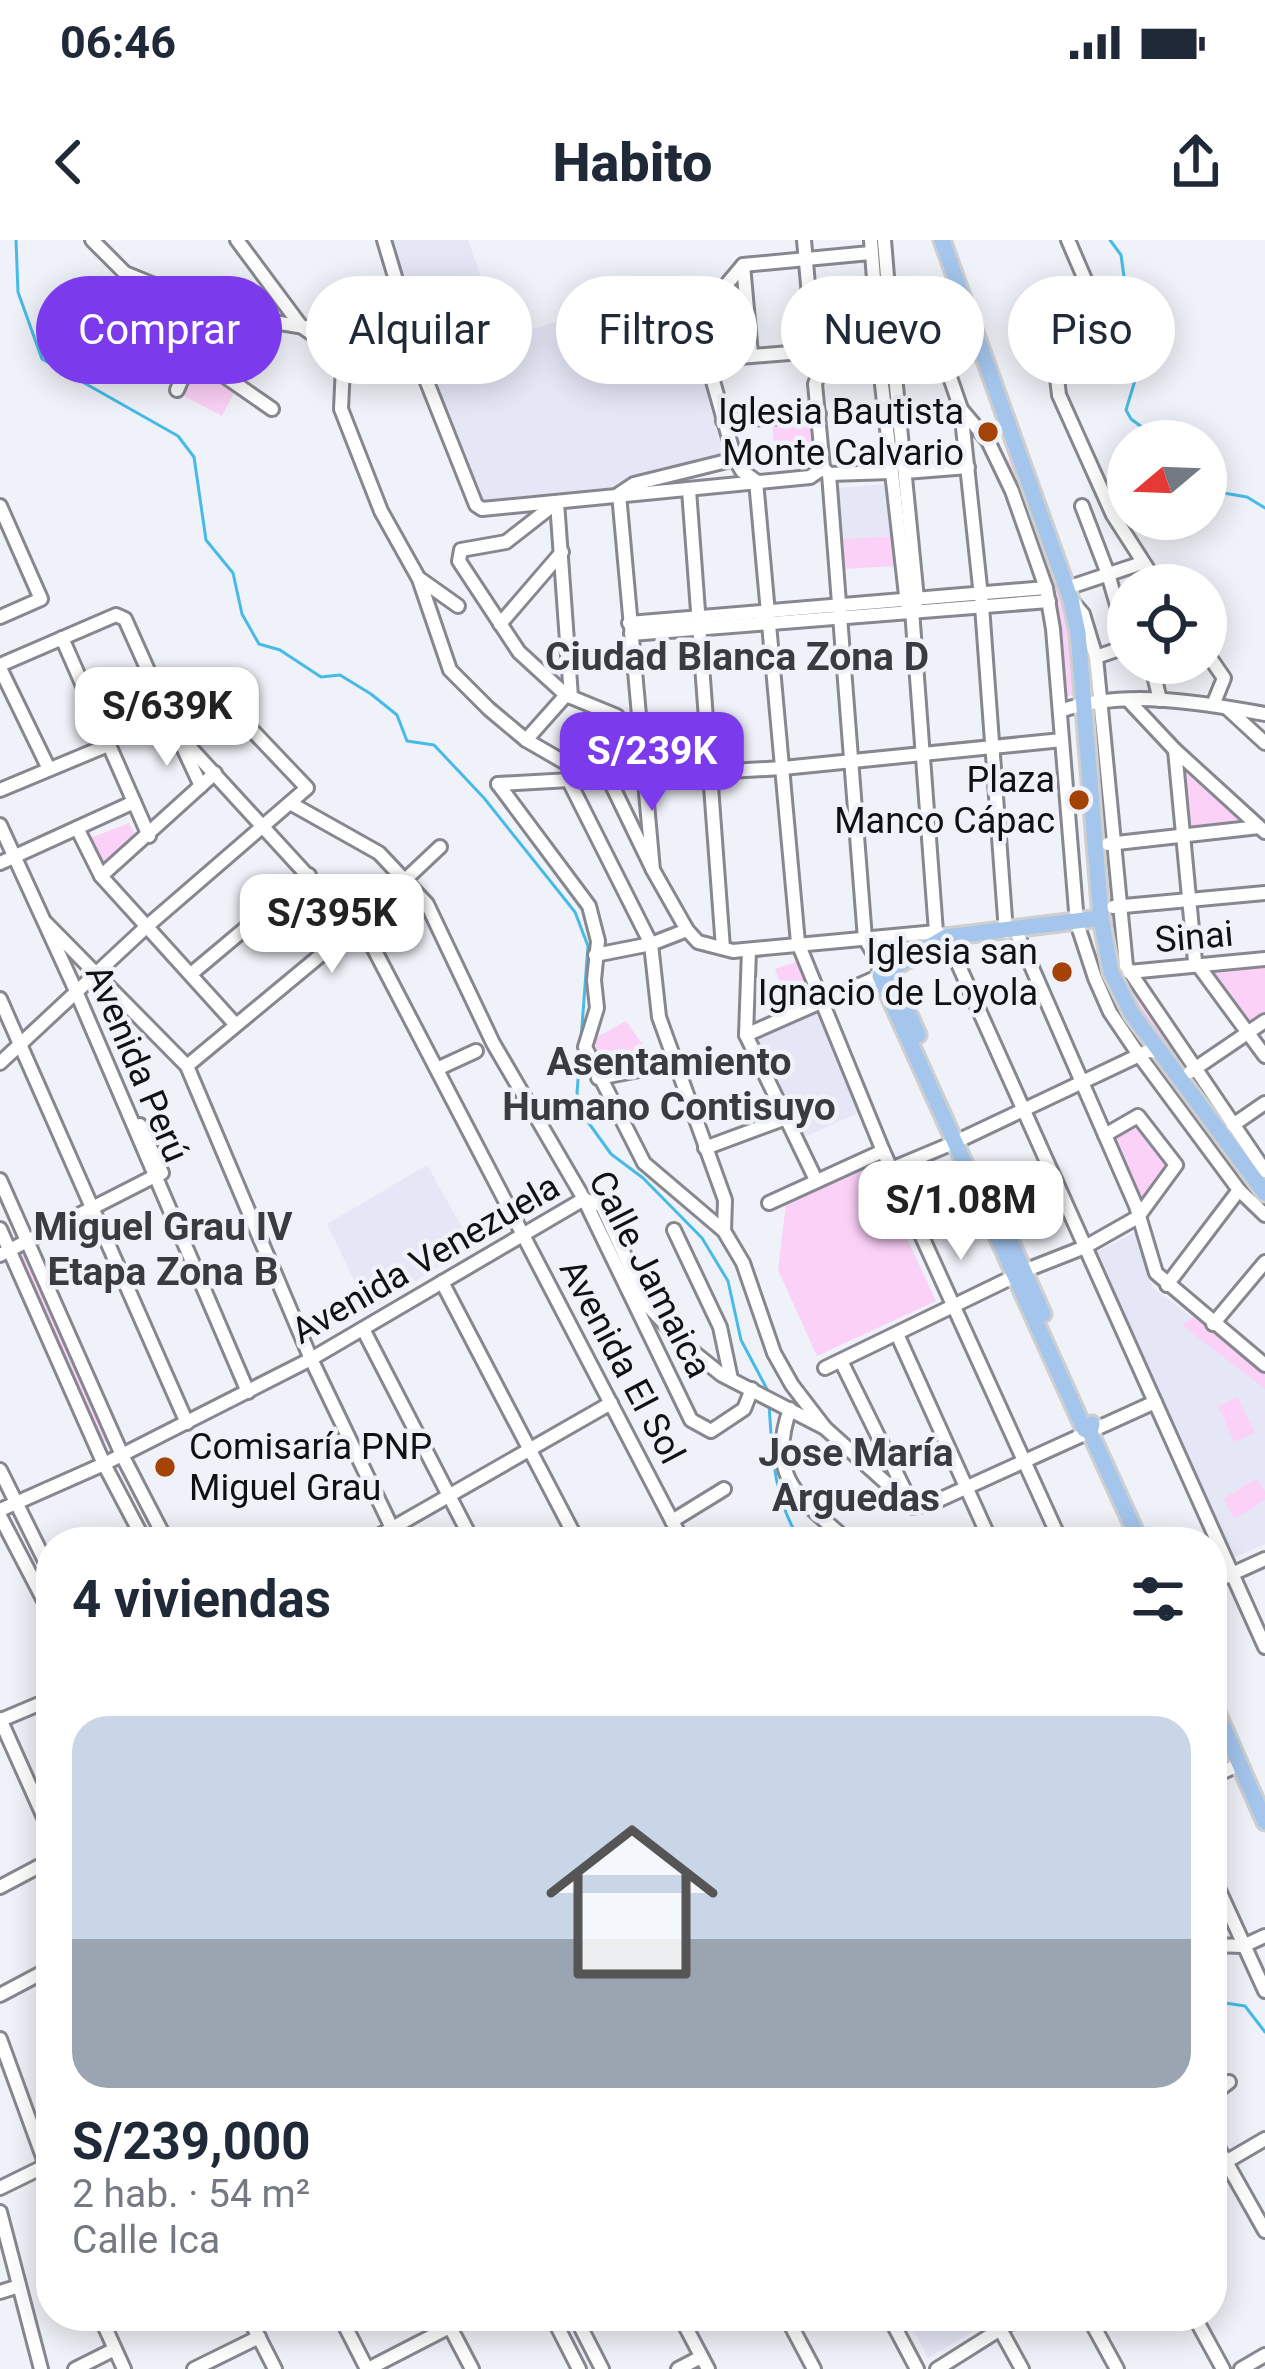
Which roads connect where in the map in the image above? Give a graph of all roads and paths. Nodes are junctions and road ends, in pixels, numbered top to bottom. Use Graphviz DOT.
graph roads {
  1 [pos="92,240"];
  2 [pos="237,240"];
  3 [pos="381,240"];
  4 [pos="804,240"];
  5 [pos="884,240"];
  6 [pos="942,240"];
  7 [pos="1068,240"];
  8 [pos="871,246"];
  9 [pos="806,258"];
  10 [pos="742,265"];
  11 [pos="132,276"];
  12 [pos="393,276"];
  13 [pos="733,276"];
  14 [pos="743,276"];
  15 [pos="874,276"];
  16 [pos="887,276"];
  17 [pos="282,323"];
  18 [pos="301,326"];
  19 [pos="306,327"];
  20 [pos="757,354"];
  21 [pos="180,384"];
  22 [pos="239,384"];
  23 [pos="429,384"];
  24 [pos="711,384"];
  25 [pos="815,384"];
  26 [pos="884,384"];
  27 [pos="893,384"];
  28 [pos="952,384"];
  29 [pos="177,390"];
  30 [pos="276,406"];
  31 [pos="961,409"];
  32 [pos="819,414"];
  33 [pos="723,421"];
  34 [pos="735,459"];
  35 [pos="968,467"];
  36 [pos="826,471"];
  37 [pos="898,472"];
  38 [pos="757,481"];
  39 [pos="688,490"];
  40 [pos="620,494"];
  41 [pos="557,502"];
  42 [pos="0,506"];
  43 [pos="1082,506"];
  44 [pos="562,552"];
  45 [pos="1142,563"];
  46 [pos="1139,564"];
  47 [pos="1107,571"];
  48 [pos="1107,575"];
  49 [pos="419,578"];
  50 [pos="1069,594"];
  51 [pos="1048,595"];
  52 [pos="981,599"];
  53 [pos="911,603"];
  54 [pos="458,606"];
  55 [pos="838,610"];
  56 [pos="770,615"];
  57 [pos="0,617"];
  58 [pos="699,622"];
  59 [pos="500,624"];
  60 [pos="630,628"];
  61 [pos="62,638"];
  62 [pos="1107,653"];
  63 [pos="1096,657"];
  64 [pos="0,666"];
  65 [pos="1156,684"];
  66 [pos="1223,684"];
  67 [pos="211,687"];
  68 [pos="569,696"];
  69 [pos="1160,700"];
  70 [pos="1129,701"];
  71 [pos="1091,702"];
  72 [pos="1220,706"];
  73 [pos="1060,711"];
  74 [pos="1265,714"];
  75 [pos="175,731"];
  76 [pos="526,740"];
  77 [pos="1062,740"];
  78 [pos="1265,742"];
  79 [pos="108,745"];
  80 [pos="993,748"];
  81 [pos="1175,750"];
  82 [pos="921,756"];
  83 [pos="850,760"];
  84 [pos="783,768"];
  85 [pos="49,769"];
  86 [pos="712,772"];
  87 [pos="215,773"];
  88 [pos="639,773"];
  89 [pos="609,778"];
  90 [pos="569,781"];
  91 [pos="202,786"];
  92 [pos="0,790"];
  93 [pos="134,802"];
  94 [pos="290,803"];
  95 [pos="0,825"];
  96 [pos="264,826"];
  97 [pos="77,828"];
  98 [pos="1262,829"];
  99 [pos="149,836"];
  100 [pos="1181,836"];
  101 [pos="1104,845"];
  102 [pos="440,847"];
  103 [pos="14,856"];
  104 [pos="0,863"];
  105 [pos="652,870"];
  106 [pos="309,875"];
  107 [pos="101,876"];
  108 [pos="406,880"];
  109 [pos="1265,893"];
  110 [pos="1188,901"];
  111 [pos="1120,906"];
  112 [pos="1101,913"];
  113 [pos="46,923"];
  114 [pos="1076,923"];
  115 [pos="357,925"];
  116 [pos="145,928"];
  117 [pos="687,930"];
  118 [pos="1011,932"];
  119 [pos="941,935"];
  120 [pos="865,939"];
  121 [pos="798,943"];
  122 [pos="651,944"];
  123 [pos="723,948"];
  124 [pos="749,950"];
  125 [pos="596,955"];
  126 [pos="1265,959"];
  127 [pos="1199,965"];
  128 [pos="883,970"];
  129 [pos="1129,972"];
  130 [pos="97,973"];
  131 [pos="191,974"];
  132 [pos="1103,975"];
  133 [pos="76,991"];
  134 [pos="0,999"];
  135 [pos="821,1002"];
  136 [pos="1265,1021"];
  137 [pos="235,1024"];
  138 [pos="1248,1032"];
  139 [pos="746,1035"];
  140 [pos="20,1045"];
  141 [pos="476,1051"];
  142 [pos="1160,1052"];
  143 [pos="1139,1055"];
  144 [pos="1265,1056"];
  145 [pos="0,1063"];
  146 [pos="675,1063"];
  147 [pos="188,1066"];
  148 [pos="437,1069"];
  149 [pos="1187,1075"];
  150 [pos="598,1078"];
  151 [pos="1081,1082"];
  152 [pos="1265,1103"];
  153 [pos="1025,1112"];
  154 [pos="786,1118"];
  155 [pos="1233,1125"];
  156 [pos="1105,1135"];
  157 [pos="964,1138"];
  158 [pos="946,1146"];
  159 [pos="705,1148"];
  160 [pos="883,1151"];
  161 [pos="891,1169"];
  162 [pos="1265,1171"];
  163 [pos="157,1175"];
  164 [pos="0,1180"];
  165 [pos="816,1180"];
  166 [pos="1239,1190"];
  167 [pos="1265,1193"];
  168 [pos="584,1199"];
  169 [pos="769,1203"];
  170 [pos="93,1207"];
  171 [pos="1265,1215"];
  172 [pos="1138,1217"];
  173 [pos="0,1229"];
  174 [pos="674,1229"];
  175 [pos="724,1231"];
  176 [pos="523,1235"];
  177 [pos="26,1242"];
  178 [pos="1085,1247"];
  179 [pos="4,1252"];
  180 [pos="1265,1262"];
  181 [pos="1019,1273"];
  182 [pos="442,1282"];
  183 [pos="1167,1285"];
  184 [pos="954,1304"];
  185 [pos="1213,1324"];
  186 [pos="363,1329"];
  187 [pos="897,1334"];
  188 [pos="310,1359"];
  189 [pos="841,1361"];
  190 [pos="1265,1364"];
  191 [pos="825,1368"];
  192 [pos="730,1379"];
  193 [pos="755,1390"];
  194 [pos="248,1391"];
  195 [pos="610,1402"];
  196 [pos="1155,1402"];
  197 [pos="786,1407"];
  198 [pos="187,1423"];
  199 [pos="825,1428"];
  200 [pos="1090,1432"];
  201 [pos="530,1449"];
  202 [pos="122,1455"];
  203 [pos="1025,1462"];
  204 [pos="104,1464"];
  205 [pos="0,1470"];
  206 [pos="967,1488"];
  207 [pos="724,1489"];
  208 [pos="449,1495"];
  209 [pos="15,1503"];
  210 [pos="916,1507"];
  211 [pos="0,1513"];
  212 [pos="672,1521"];
  213 [pos="137,1527"];
  214 [pos="159,1527"];
  215 [pos="392,1527"];
  216 [pos="394,1527"];
  217 [pos="465,1527"];
  218 [pos="570,1527"];
  219 [pos="675,1527"];
  220 [pos="834,1527"];
  221 [pos="984,1527"];
  222 [pos="1054,1527"];
  223 [pos="1133,1527"];
  224 [pos="1211,1527"];
  225 [pos="36,1544"];
  226 [pos="1265,1559"];
  227 [pos="1227,1563"];
  228 [pos="1232,1574"];
  229 [pos="1227,1576"];
  230 [pos="36,1584"];
  231 [pos="1250,1614"];
  232 [pos="1265,1626"];
  233 [pos="1265,1647"];
  234 [pos="36,1705"];
  235 [pos="0,1720"];
  236 [pos="1227,1735"];
  237 [pos="1240,1764"];
  238 [pos="1227,1770"];
  239 [pos="36,1800"];
  240 [pos="1265,1822"];
  241 [pos="36,1869"];
  242 [pos="0,1887"];
  243 [pos="1227,1908"];
  244 [pos="1265,1936"];
  245 [pos="1227,1945"];
  246 [pos="1244,1946"];
  247 [pos="36,1976"];
  248 [pos="1265,1991"];
  249 [pos="0,1995"];
  250 [pos="0,2038"];
  251 [pos="36,2134"];
  252 [pos="1265,2139"];
  253 [pos="1227,2158"];
  254 [pos="1229,2161"];
  255 [pos="36,2174"];
  256 [pos="0,2188"];
  257 [pos="0,2212"];
  258 [pos="1264,2227"];
  259 [pos="19,2286"];
  260 [pos="0,2292"];
  261 [pos="105,2331"];
  262 [pos="256,2331"];
  263 [pos="348,2331"];
  264 [pos="439,2331"];
  265 [pos="463,2331"];
  266 [pos="560,2331"];
  267 [pos="582,2331"];
  268 [pos="688,2331"];
  269 [pos="795,2331"];
  270 [pos="897,2331"];
  271 [pos="997,2331"];
  272 [pos="1001,2331"];
  273 [pos="1096,2331"];
  274 [pos="1202,2331"];
  275 [pos="259,2337"];
  276 [pos="112,2350"];
  277 [pos="1265,2355"];
  278 [pos="705,2363"];
  279 [pos="40,2369"];
  280 [pos="75,2369"];
  281 [pos="124,2369"];
  282 [pos="194,2369"];
  283 [pos="275,2369"];
  284 [pos="368,2369"];
  285 [pos="472,2369"];
  286 [pos="579,2369"];
  287 [pos="602,2369"];
  288 [pos="678,2369"];
  289 [pos="814,2369"];
  290 [pos="916,2369"];
  291 [pos="937,2369"];
  292 [pos="1022,2369"];
  293 [pos="1117,2369"];
  294 [pos="1223,2369"];
  295 [pos="1240,2369"];
  1 -- 11 [label="street"];
  2 -- 18 [label="street"];
  3 -- 12 [label="street"];
  4 -- 9 [label="street"];
  5 -- 16 [label="street"];
  6 -- 50 [label="main road"];
  7 -- 45 [label="street"];
  8 -- 9 [label="street"];
  8 -- 15 [label="street"];
  9 -- 10 [label="street"];
  9 -- 20 [label="street"];
  10 -- 13 [label="street"];
  10 -- 14 [label="street"];
  17 -- 18 [label="street"];
  18 -- 19 [label="street"];
  18 -- 49 [label="street"];
  21 -- 29 [label="street"];
  22 -- 30 [label="street"];
  23 -- 41 [label="street"];
  24 -- 33 [label="street"];
  25 -- 32 [label="street"];
  26 -- 37 [label="street"];
  27 -- 37 [label="street"];
  28 -- 31 [label="street"];
  31 -- 35 [label="street"];
  31 -- 51 [label="street"];
  32 -- 33 [label="street"];
  32 -- 36 [label="street"];
  33 -- 34 [label="street"];
  34 -- 38 [label="street"];
  34 -- 40 [label="street"];
  35 -- 37 [label="street"];
  35 -- 52 [label="street"];
  36 -- 37 [label="street"];
  36 -- 38 [label="street"];
  36 -- 55 [label="street"];
  37 -- 53 [label="street"];
  38 -- 39 [label="street"];
  38 -- 56 [label="street"];
  39 -- 40 [label="street"];
  39 -- 58 [label="street"];
  40 -- 41 [label="street"];
  40 -- 60 [label="street"];
  41 -- 44 [label="street"];
  41 -- 59 [label="street"];
  42 -- 57 [label="street"];
  43 -- 47 [label="street"];
  44 -- 59 [label="street"];
  44 -- 68 [label="street"];
  45 -- 46 [label="street"];
  48 -- 50 [label="street"];
  49 -- 54 [label="street"];
  49 -- 76 [label="street"];
  50 -- 63 [label="street"];
  50 -- 71 [label="main road"];
  51 -- 52 [label="street"];
  51 -- 73 [label="street"];
  52 -- 53 [label="street"];
  52 -- 80 [label="street"];
  53 -- 55 [label="street"];
  53 -- 82 [label="street"];
  55 -- 56 [label="street"];
  55 -- 83 [label="street"];
  56 -- 58 [label="street"];
  56 -- 84 [label="street"];
  58 -- 60 [label="street"];
  58 -- 86 [label="street"];
  59 -- 68 [label="street"];
  60 -- 88 [label="street"];
  61 -- 64 [label="street"];
  61 -- 75 [label="street, Avenida El Sol"];
  61 -- 79 [label="street"];
  62 -- 63 [label="street"];
  63 -- 71 [label="street"];
  64 -- 85 [label="street"];
  65 -- 69 [label="street"];
  66 -- 72 [label="street"];
  67 -- 94 [label="street"];
  68 -- 76 [label="street"];
  68 -- 88 [label="street"];
  69 -- 70 [label="street"];
  69 -- 72 [label="street"];
  70 -- 71 [label="street"];
  70 -- 81 [label="street"];
  71 -- 73 [label="street"];
  71 -- 101 [label="main road"];
  72 -- 74 [label="street"];
  72 -- 78 [label="street"];
  73 -- 77 [label="street"];
  75 -- 87 [label="street, Avenida El Sol"];
  75 -- 91 [label="street"];
  76 -- 88 [label="street"];
  77 -- 80 [label="street"];
  77 -- 114 [label="street"];
  79 -- 85 [label="street"];
  79 -- 93 [label="street"];
  80 -- 82 [label="street"];
  80 -- 118 [label="street"];
  81 -- 98 [label="street"];
  81 -- 100 [label="street"];
  82 -- 83 [label="street"];
  82 -- 119 [label="street"];
  83 -- 84 [label="street"];
  83 -- 120 [label="street"];
  84 -- 86 [label="street"];
  84 -- 121 [label="street"];
  85 -- 92 [label="street"];
  86 -- 88 [label="street"];
  86 -- 123 [label="street"];
  87 -- 91 [label="street"];
  87 -- 96 [label="street, Avenida El Sol"];
  88 -- 89 [label="street"];
  88 -- 105 [label="street"];
  89 -- 90 [label="street"];
  89 -- 105 [label="street"];
  90 -- 122 [label="street"];
  90 -- 125 [label="street"];
  91 -- 99 [label="street"];
  93 -- 97 [label="street"];
  93 -- 99 [label="street"];
  94 -- 96 [label="street"];
  94 -- 108 [label="street, Calle Jamaica"];
  95 -- 103 [label="street, Avenida Perú"];
  96 -- 106 [label="street, Avenida El Sol"];
  96 -- 116 [label="street"];
  97 -- 103 [label="street"];
  97 -- 107 [label="street"];
  98 -- 100 [label="street"];
  99 -- 107 [label="street"];
  100 -- 101 [label="street"];
  100 -- 110 [label="street"];
  101 -- 111 [label="street"];
  101 -- 112 [label="main road"];
  102 -- 108 [label="street"];
  103 -- 104 [label="street"];
  103 -- 113 [label="street, Avenida Perú"];
  105 -- 117 [label="street"];
  106 -- 115 [label="street, Avenida El Sol"];
  106 -- 131 [label="street"];
  107 -- 116 [label="street"];
  108 -- 115 [label="street"];
  108 -- 168 [label="street, Calle Jamaica"];
  109 -- 110 [label="street"];
  110 -- 111 [label="street"];
  110 -- 127 [label="street"];
  111 -- 112 [label="street"];
  111 -- 129 [label="street"];
  112 -- 114 [label="main road"];
  112 -- 132 [label="main road"];
  113 -- 130 [label="street"];
  113 -- 133 [label="street, Avenida Perú"];
  114 -- 118 [label="main road"];
  114 -- 132 [label="street"];
  115 -- 137 [label="street"];
  115 -- 148 [label="street, Avenida El Sol"];
  116 -- 130 [label="street"];
  116 -- 131 [label="street"];
  117 -- 122 [label="street"];
  117 -- 123 [label="street"];
  118 -- 119 [label="main road"];
  118 -- 151 [label="street"];
  119 -- 120 [label="street"];
  119 -- 128 [label="main road"];
  119 -- 153 [label="street"];
  120 -- 121 [label="street"];
  120 -- 128 [label="street"];
  121 -- 124 [label="street"];
  121 -- 135 [label="street"];
  122 -- 125 [label="street"];
  122 -- 146 [label="street"];
  123 -- 124 [label="street"];
  124 -- 139 [label="street"];
  125 -- 150 [label="street"];
  126 -- 127 [label="street, Sinai"];
  127 -- 129 [label="street, Sinai"];
  127 -- 138 [label="street"];
  128 -- 135 [label="street"];
  128 -- 157 [label="main road"];
  128 -- 181 [label="main road"];
  129 -- 149 [label="street"];
  130 -- 133 [label="street"];
  130 -- 147 [label="street"];
  131 -- 137 [label="street"];
  132 -- 142 [label="main road"];
  132 -- 143 [label="street"];
  133 -- 140 [label="street"];
  133 -- 163 [label="street, Avenida Perú"];
  134 -- 140 [label="street"];
  135 -- 139 [label="street"];
  135 -- 160 [label="street"];
  136 -- 138 [label="street"];
  137 -- 147 [label="street"];
  138 -- 144 [label="street"];
  138 -- 149 [label="street"];
  139 -- 154 [label="street"];
  140 -- 145 [label="street"];
  140 -- 170 [label="street"];
  141 -- 148 [label="street"];
  142 -- 143 [label="street"];
  142 -- 149 [label="main road"];
  143 -- 151 [label="street"];
  143 -- 166 [label="street"];
  146 -- 150 [label="street"];
  146 -- 159 [label="street"];
  147 -- 188 [label="street"];
  148 -- 176 [label="street, Avenida El Sol"];
  149 -- 155 [label="street"];
  149 -- 167 [label="main road"];
  150 -- 175 [label="street"];
  151 -- 153 [label="street"];
  151 -- 156 [label="street"];
  152 -- 155 [label="street"];
  153 -- 157 [label="street"];
  153 -- 178 [label="street"];
  154 -- 159 [label="street"];
  154 -- 165 [label="street"];
  155 -- 162 [label="street"];
  156 -- 172 [label="street"];
  156 -- 172 [label="street"];
  157 -- 181 [label="main road"];
  158 -- 161 [label="street"];
  159 -- 175 [label="street"];
  160 -- 161 [label="street"];
  160 -- 165 [label="street"];
  161 -- 184 [label="street"];
  163 -- 170 [label="street"];
  163 -- 194 [label="street, Avenida Perú"];
  164 -- 177 [label="street"];
  165 -- 169 [label="street"];
  166 -- 171 [label="street"];
  166 -- 183 [label="street"];
  168 -- 176 [label="street, Avenida Venezuela"];
  168 -- 192 [label="street, Avenida Venezuela"];
  168 -- 193 [label="street, Calle Jamaica"];
  170 -- 177 [label="street"];
  170 -- 198 [label="street"];
  172 -- 178 [label="street"];
  172 -- 183 [label="street"];
  173 -- 179 [label="street"];
  174 -- 192 [label="street"];
  175 -- 199 [label="street"];
  176 -- 182 [label="street, Avenida Venezuela"];
  176 -- 195 [label="street, Avenida El Sol"];
  177 -- 179 [label="street"];
  177 -- 202 [label="street"];
  178 -- 181 [label="street"];
  178 -- 196 [label="street"];
  179 -- 204 [label="street"];
  180 -- 185 [label="street"];
  181 -- 184 [label="street"];
  181 -- 200 [label="main road"];
  182 -- 186 [label="street, Avenida Venezuela"];
  182 -- 201 [label="street"];
  183 -- 185 [label="street"];
  184 -- 187 [label="street"];
  184 -- 203 [label="street"];
  185 -- 190 [label="street"];
  186 -- 188 [label="street, Avenida Venezuela"];
  186 -- 208 [label="street"];
  187 -- 189 [label="street"];
  187 -- 206 [label="street"];
  188 -- 194 [label="street, Avenida Venezuela"];
  188 -- 215 [label="street"];
  189 -- 191 [label="street"];
  189 -- 210 [label="street"];
  192 -- 193 [label="street, Avenida Venezuela"];
  193 -- 197 [label="street, Avenida Venezuela"];
  194 -- 198 [label="street, Avenida Venezuela"];
  195 -- 201 [label="street"];
  195 -- 212 [label="street, Avenida El Sol"];
  196 -- 200 [label="street"];
  196 -- 224 [label="street"];
  197 -- 199 [label="street, Avenida Venezuela"];
  197 -- 220 [label="street"];
  198 -- 202 [label="street, Avenida Venezuela"];
  199 -- 210 [label="street, Avenida Venezuela"];
  200 -- 203 [label="street"];
  200 -- 223 [label="main road"];
  201 -- 208 [label="street"];
  201 -- 218 [label="street"];
  202 -- 204 [label="street, Avenida Venezuela"];
  202 -- 214 [label="street"];
  203 -- 206 [label="street"];
  203 -- 222 [label="street"];
  204 -- 209 [label="street, Avenida Venezuela"];
  204 -- 213 [label="street"];
  205 -- 209 [label="street"];
  206 -- 210 [label="street"];
  206 -- 221 [label="street"];
  207 -- 212 [label="street"];
  208 -- 216 [label="street"];
  208 -- 217 [label="street"];
  209 -- 211 [label="street, Avenida Venezuela"];
  209 -- 225 [label="street"];
  211 -- 230 [label="street"];
  212 -- 219 [label="street, Avenida El Sol"];
  226 -- 228 [label="street"];
  227 -- 228 [label="street"];
  228 -- 229 [label="street"];
  228 -- 231 [label="street"];
  231 -- 232 [label="street"];
  231 -- 233 [label="street"];
  234 -- 235 [label="street"];
  235 -- 239 [label="street"];
  236 -- 237 [label="main road"];
  237 -- 238 [label="street"];
  237 -- 240 [label="main road"];
  241 -- 242 [label="street"];
  243 -- 246 [label="street"];
  244 -- 246 [label="street"];
  245 -- 246 [label="street"];
  246 -- 248 [label="street"];
  247 -- 249 [label="street"];
  250 -- 251 [label="street"];
  252 -- 254 [label="street"];
  253 -- 254 [label="street"];
  254 -- 258 [label="street"];
  255 -- 256 [label="street"];
  257 -- 259 [label="street"];
  259 -- 260 [label="street"];
  259 -- 279 [label="street"];
  261 -- 276 [label="street"];
  262 -- 275 [label="street"];
  263 -- 284 [label="street"];
  264 -- 284 [label="street"];
  265 -- 285 [label="street"];
  266 -- 286 [label="street"];
  267 -- 287 [label="street"];
  268 -- 278 [label="street"];
  269 -- 289 [label="street"];
  270 -- 290 [label="street"];
  271 -- 291 [label="street"];
  272 -- 292 [label="street"];
  273 -- 293 [label="street"];
  274 -- 294 [label="street"];
  275 -- 282 [label="street"];
  275 -- 283 [label="street"];
  276 -- 280 [label="street"];
  276 -- 281 [label="street"];
  277 -- 295 [label="street"];
  278 -- 288 [label="street"];
}
